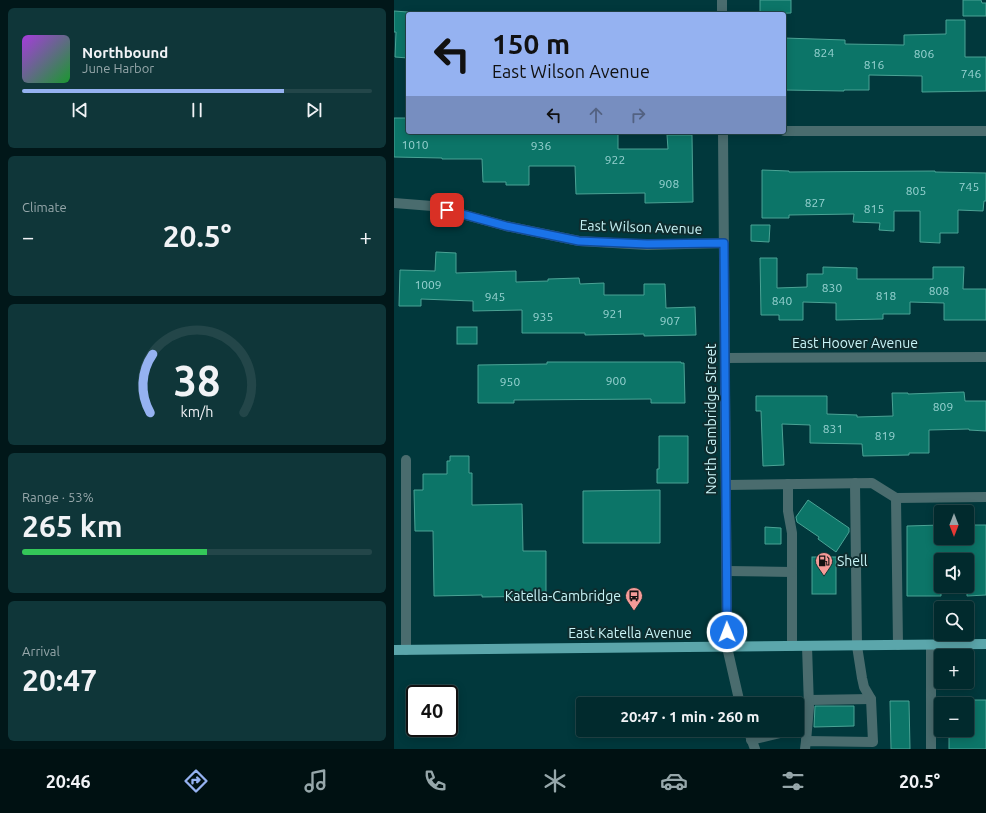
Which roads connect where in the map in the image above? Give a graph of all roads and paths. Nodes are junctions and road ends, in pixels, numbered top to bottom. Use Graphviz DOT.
graph roads {
  1 [pos="722,0"];
  2 [pos="722,12"];
  3 [pos="786,131"];
  4 [pos="986,131"];
  5 [pos="723,134"];
  6 [pos="394,203"];
  7 [pos="724,243"];
  8 [pos="986,357"];
  9 [pos="725,358"];
  10 [pos="406,460"];
  11 [pos="855,483"];
  12 [pos="788,484"];
  13 [pos="726,485"];
  14 [pos="986,497"];
  15 [pos="896,498"];
  16 [pos="727,571"];
  17 [pos="792,572"];
  18 [pos="986,644"];
  19 [pos="898,645"];
  20 [pos="931,645"];
  21 [pos="792,646"];
  22 [pos="807,646"];
  23 [pos="857,646"];
  24 [pos="727,647"];
  25 [pos="394,650"];
  26 [pos="406,650"];
  27 [pos="738,697"];
  28 [pos="871,699"];
  29 [pos="809,700"];
  30 [pos="804,720"];
  31 [pos="774,737"];
  32 [pos="753,745"];
  33 [pos="805,745"];
  34 [pos="874,745"];
  35 [pos="931,749"];
  1 -- 2 [label="street"];
  3 -- 4 [label="street"];
  5 -- 7 [label="street, North Cambridge Street"];
  6 -- 7 [label="street, East Wilson Avenue"];
  7 -- 9 [label="street, North Cambridge Street"];
  8 -- 9 [label="street, East Hoover Avenue"];
  9 -- 13 [label="street, North Cambridge Street"];
  10 -- 26 [label="street"];
  11 -- 12 [label="street"];
  11 -- 15 [label="street"];
  11 -- 23 [label="street"];
  12 -- 13 [label="street"];
  12 -- 17 [label="street"];
  13 -- 16 [label="street, North Cambridge Street"];
  14 -- 15 [label="street"];
  15 -- 19 [label="street"];
  16 -- 17 [label="street"];
  16 -- 24 [label="street, North Cambridge Street"];
  17 -- 21 [label="street"];
  18 -- 20 [label="main road, East Katella Avenue"];
  19 -- 20 [label="main road, East Katella Avenue"];
  19 -- 23 [label="main road, East Katella Avenue"];
  20 -- 35 [label="street"];
  21 -- 22 [label="main road, East Katella Avenue"];
  21 -- 24 [label="main road, East Katella Avenue"];
  22 -- 23 [label="main road, East Katella Avenue"];
  22 -- 29 [label="street"];
  23 -- 28 [label="street"];
  24 -- 26 [label="main road, East Katella Avenue"];
  24 -- 27 [label="street, North Cambridge Street"];
  25 -- 26 [label="main road, East Katella Avenue"];
  28 -- 29 [label="street"];
  28 -- 34 [label="street"];
  29 -- 30 [label="street"];
  31 -- 32 [label="street"];
  33 -- 34 [label="street"];
}
